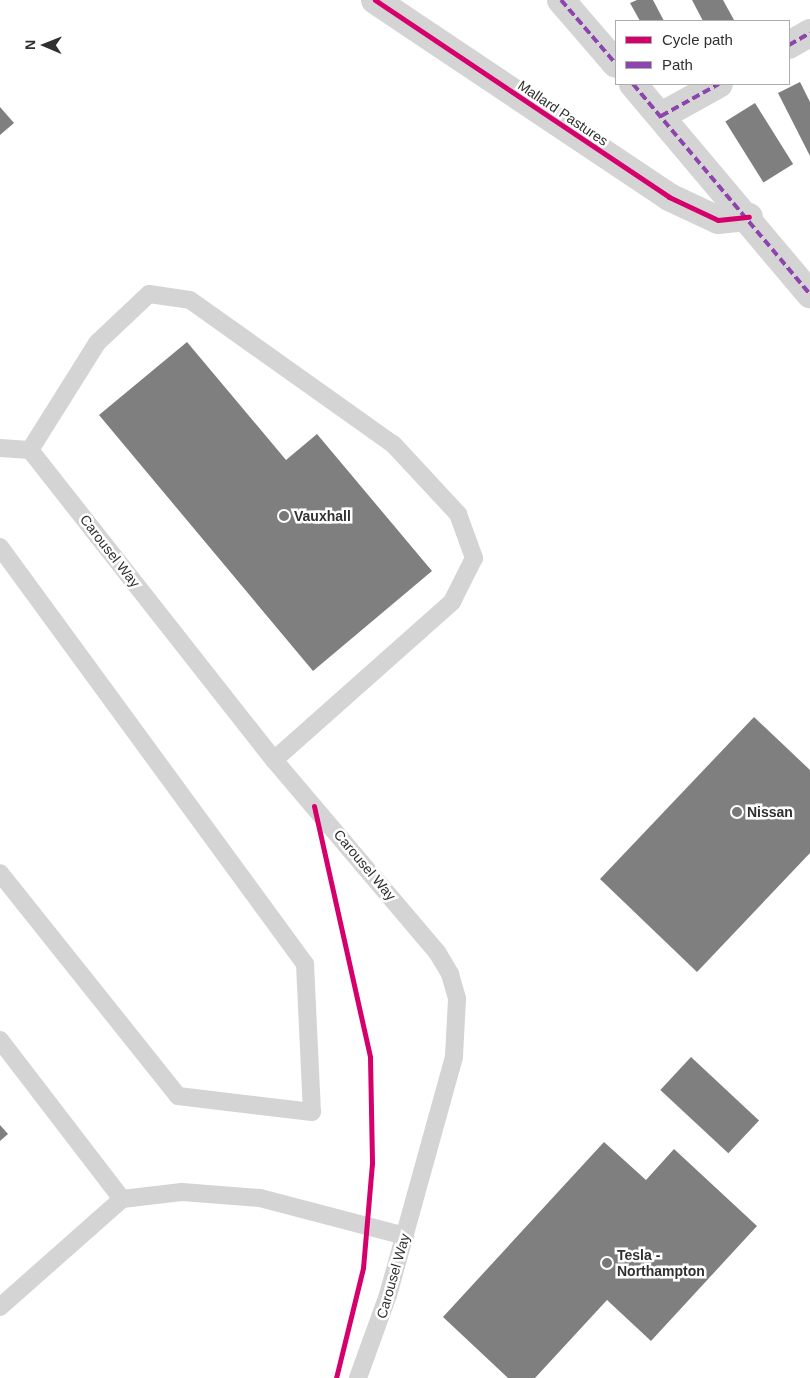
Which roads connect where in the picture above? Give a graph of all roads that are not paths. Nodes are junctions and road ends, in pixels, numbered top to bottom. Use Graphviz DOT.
graph roads {
  1 [pos="375,0"];
  2 [pos="561,0"];
  3 [pos="810,33"];
  4 [pos="790,44"];
  5 [pos="615,63"];
  6 [pos="634,85"];
  7 [pos="717,85"];
  8 [pos="661,116"];
  9 [pos="750,217"];
  10 [pos="810,294"];
  11 [pos="0,448"];
  12 [pos="30,450"];
  13 [pos="0,547"];
  14 [pos="274,760"];
  15 [pos="0,873"];
  16 [pos="0,1040"];
  17 [pos="122,1199"];
  18 [pos="405,1236"];
  19 [pos="0,1307"];
  20 [pos="369,1356"];
  21 [pos="358,1378"];
  22 [pos="374,1378"];
  1 -- 9 [label="street, Mallard Pastures"];
  2 -- 5 [label="street"];
  3 -- 4 [label="street"];
  6 -- 8 [label="street"];
  7 -- 8 [label="street"];
  8 -- 9 [label="street"];
  9 -- 10 [label="street"];
  11 -- 12 [label="lane"];
  12 -- 14 [label="lane, Carousel Way"];
  12 -- 14 [label="lane"];
  13 -- 15 [label="lane"];
  14 -- 18 [label="lane, Carousel Way"];
  16 -- 17 [label="lane"];
  17 -- 18 [label="lane"];
  17 -- 19 [label="lane"];
  18 -- 20 [label="lane, Carousel Way"];
  20 -- 21 [label="lane, Carousel Way"];
  20 -- 22 [label="lane, Carousel Way"];
}
